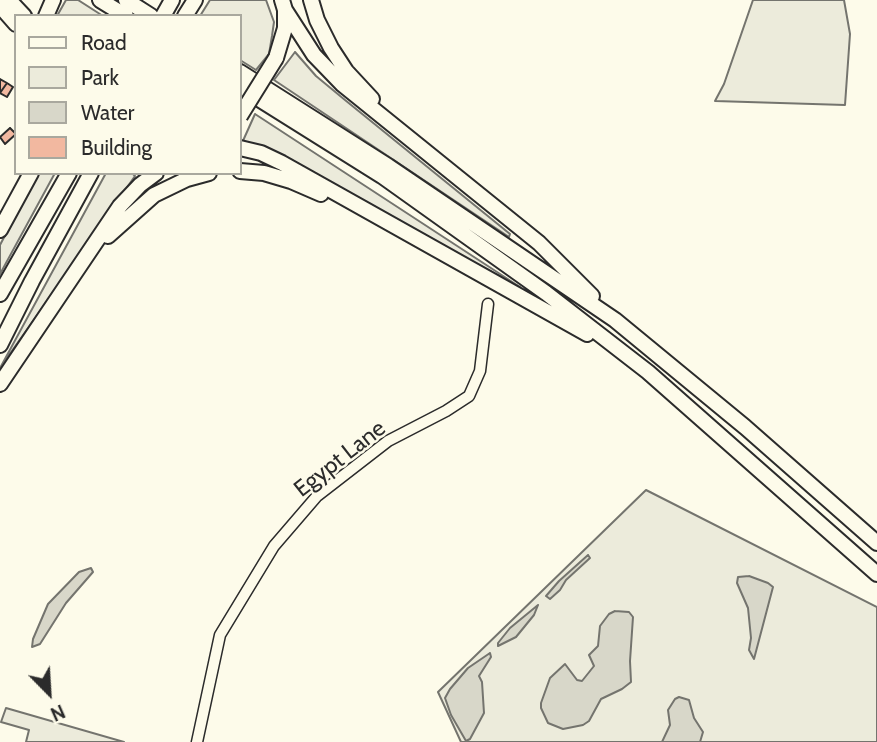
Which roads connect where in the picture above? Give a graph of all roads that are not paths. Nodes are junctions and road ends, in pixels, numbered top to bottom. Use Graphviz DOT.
graph roads {
  1 [pos="9,0"];
  2 [pos="100,0"];
  3 [pos="126,0"];
  4 [pos="311,0"];
  5 [pos="283,4"];
  6 [pos="0,6"];
  7 [pos="22,14"];
  8 [pos="123,14"];
  9 [pos="147,14"];
  10 [pos="14,22"];
  11 [pos="242,73"];
  12 [pos="242,88"];
  13 [pos="242,113"];
  14 [pos="242,148"];
  15 [pos="423,149"];
  16 [pos="242,171"];
  17 [pos="22,175"];
  18 [pos="30,175"];
  19 [pos="68,175"];
  20 [pos="90,175"];
  21 [pos="154,175"];
  22 [pos="202,175"];
  23 [pos="400,227"];
  24 [pos="0,229"];
  25 [pos="69,281"];
  26 [pos="0,293"];
  27 [pos="488,304"];
  28 [pos="615,320"];
  29 [pos="0,345"];
  30 [pos="648,372"];
  31 [pos="0,384"];
  32 [pos="877,543"];
  33 [pos="877,574"];
  34 [pos="197,742"];
  1 -- 7 [label="highway"];
  2 -- 8 [label="highway"];
  3 -- 9 [label="highway"];
  4 -- 15 [label="highway"];
  5 -- 13 [label="highway, bridge"];
  5 -- 15 [label="highway"];
  6 -- 10 [label="highway"];
  11 -- 28 [label="highway"];
  12 -- 30 [label="highway"];
  14 -- 23 [label="highway"];
  15 -- 28 [label="highway"];
  16 -- 23 [label="highway"];
  17 -- 24 [label="highway"];
  18 -- 24 [label="highway"];
  19 -- 26 [label="highway"];
  20 -- 29 [label="highway"];
  21 -- 25 [label="highway"];
  22 -- 25 [label="highway"];
  23 -- 30 [label="highway"];
  25 -- 31 [label="highway"];
  27 -- 34 [label="street, Egypt Lane"];
  28 -- 32 [label="highway"];
  30 -- 33 [label="highway"];
}
